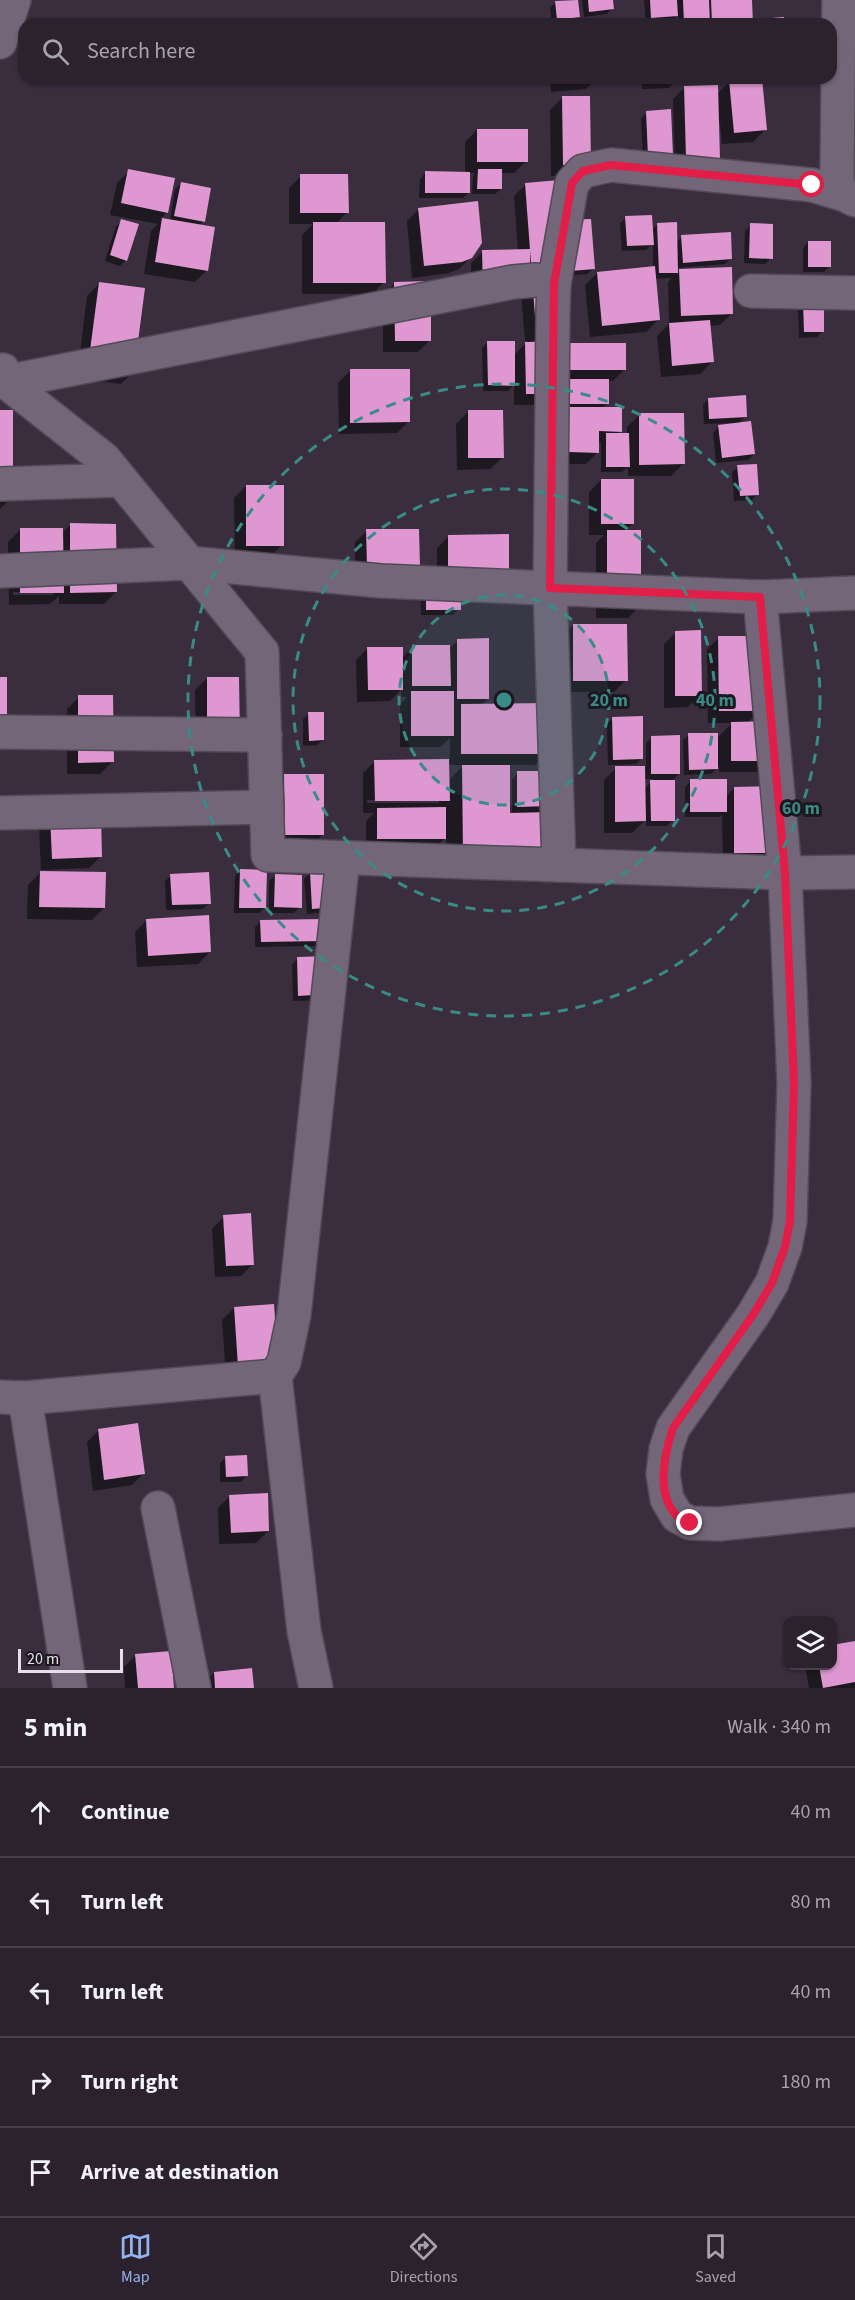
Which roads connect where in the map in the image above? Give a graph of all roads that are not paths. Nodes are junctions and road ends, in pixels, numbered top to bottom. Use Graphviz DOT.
graph roads {
  1 [pos="14,0"];
  2 [pos="839,0"];
  3 [pos="0,42"];
  4 [pos="849,197"];
  5 [pos="554,284"];
  6 [pos="751,291"];
  7 [pos="855,293"];
  8 [pos="2,374"];
  9 [pos="122,480"];
  10 [pos="0,484"];
  11 [pos="189,563"];
  12 [pos="0,571"];
  13 [pos="550,588"];
  14 [pos="855,593"];
  15 [pos="760,597"];
  16 [pos="0,732"];
  17 [pos="265,735"];
  18 [pos="267,807"];
  19 [pos="0,813"];
  20 [pos="343,858"];
  21 [pos="559,865"];
  22 [pos="855,872"];
  23 [pos="785,873"];
  24 [pos="275,1376"];
  25 [pos="12,1397"];
  26 [pos="158,1508"];
  27 [pos="855,1510"];
  28 [pos="70,1688"];
  29 [pos="194,1688"];
  30 [pos="316,1688"];
  1 -- 3 [label="street"];
  2 -- 4 [label="street"];
  4 -- 5 [label="street"];
  5 -- 8 [label="street"];
  5 -- 13 [label="street"];
  6 -- 7 [label="street"];
  8 -- 9 [label="street"];
  9 -- 10 [label="street"];
  9 -- 11 [label="street"];
  11 -- 12 [label="street"];
  11 -- 13 [label="street"];
  11 -- 17 [label="street"];
  13 -- 15 [label="street"];
  13 -- 21 [label="street"];
  14 -- 15 [label="street"];
  15 -- 23 [label="street"];
  16 -- 17 [label="street"];
  17 -- 18 [label="street"];
  18 -- 19 [label="street"];
  18 -- 20 [label="street"];
  20 -- 21 [label="street"];
  20 -- 24 [label="street"];
  21 -- 23 [label="street"];
  22 -- 23 [label="street"];
  23 -- 27 [label="street"];
  24 -- 25 [label="street"];
  24 -- 30 [label="street"];
  25 -- 28 [label="street"];
  26 -- 29 [label="street"];
}
